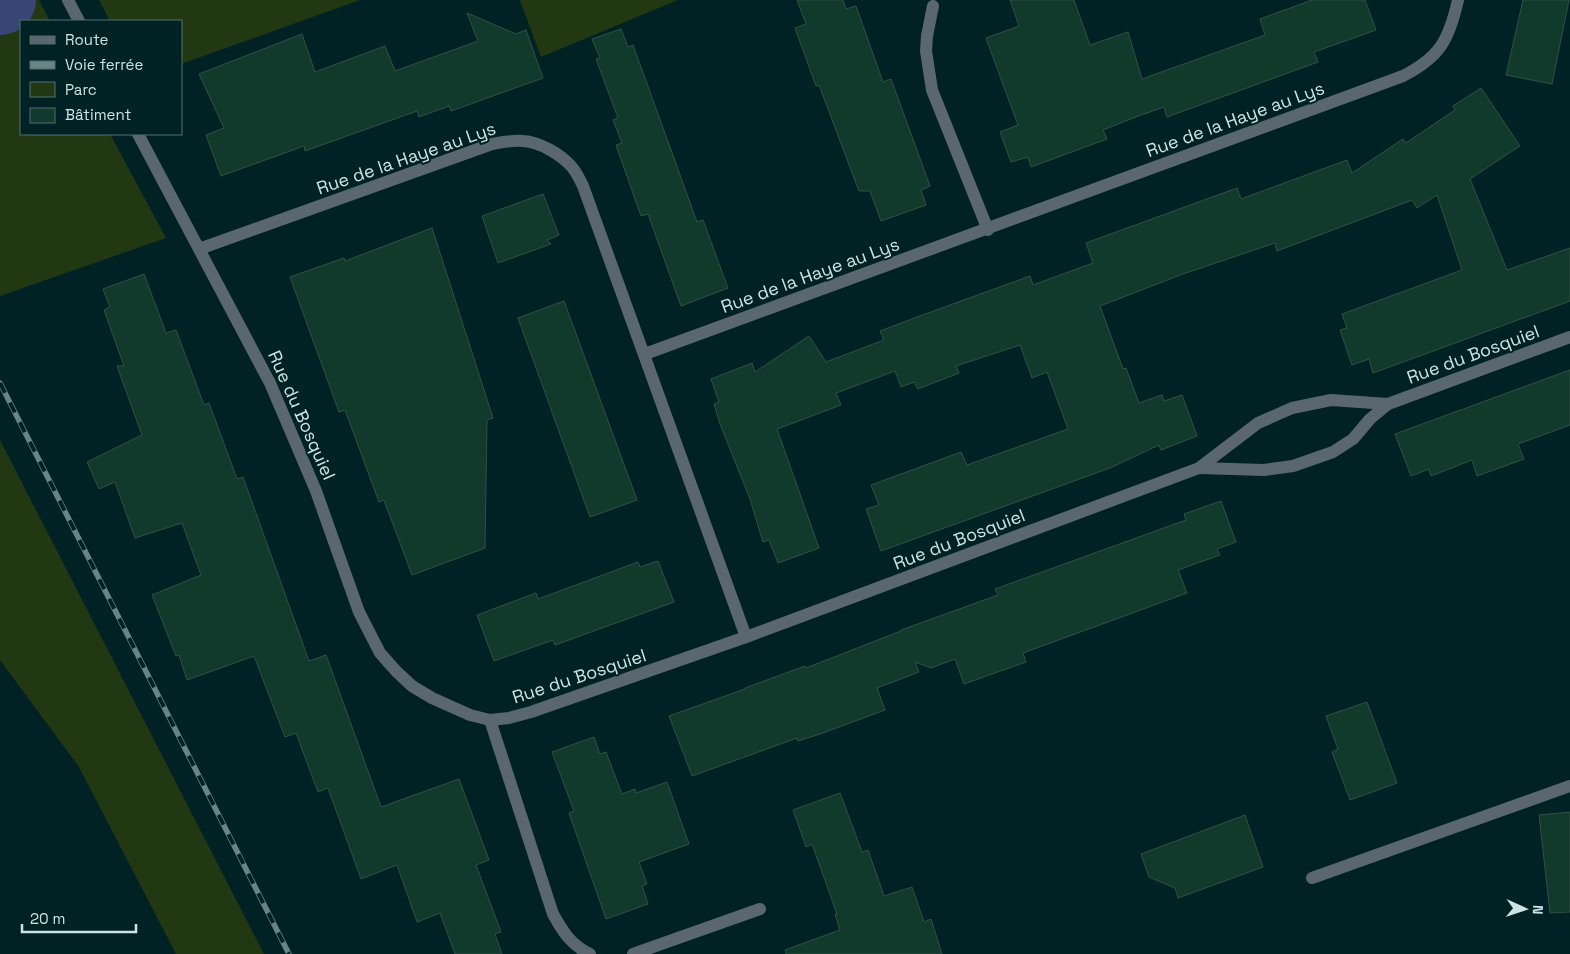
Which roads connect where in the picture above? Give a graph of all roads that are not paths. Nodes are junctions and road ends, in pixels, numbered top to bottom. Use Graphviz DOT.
graph roads {
  1 [pos="1458,0"];
  2 [pos="69,1"];
  3 [pos="933,6"];
  4 [pos="78,20"];
  5 [pos="139,135"];
  6 [pos="988,230"];
  7 [pos="199,249"];
  8 [pos="1570,337"];
  9 [pos="645,354"];
  10 [pos="1388,404"];
  11 [pos="1199,468"];
  12 [pos="746,637"];
  13 [pos="490,720"];
  14 [pos="1570,786"];
  15 [pos="1312,878"];
  16 [pos="760,909"];
  17 [pos="590,954"];
  18 [pos="633,954"];
  1 -- 6 [label="street, Rue de la Haye au Lys"];
  2 -- 4 [label="street"];
  3 -- 6 [label="street"];
  5 -- 7 [label="street, Rue du Bosquiel"];
  6 -- 9 [label="street, Rue de la Haye au Lys"];
  7 -- 9 [label="street, Rue de la Haye au Lys"];
  7 -- 13 [label="street, Rue du Bosquiel"];
  8 -- 10 [label="street, Rue du Bosquiel"];
  9 -- 12 [label="street, Rue de la Haye au Lys"];
  10 -- 11 [label="street, Rue du Bosquiel"];
  10 -- 11 [label="street, Rue du Bosquiel"];
  11 -- 12 [label="street, Rue du Bosquiel"];
  12 -- 13 [label="street, Rue du Bosquiel"];
  13 -- 17 [label="street"];
  14 -- 15 [label="street"];
  16 -- 18 [label="street"];
}
